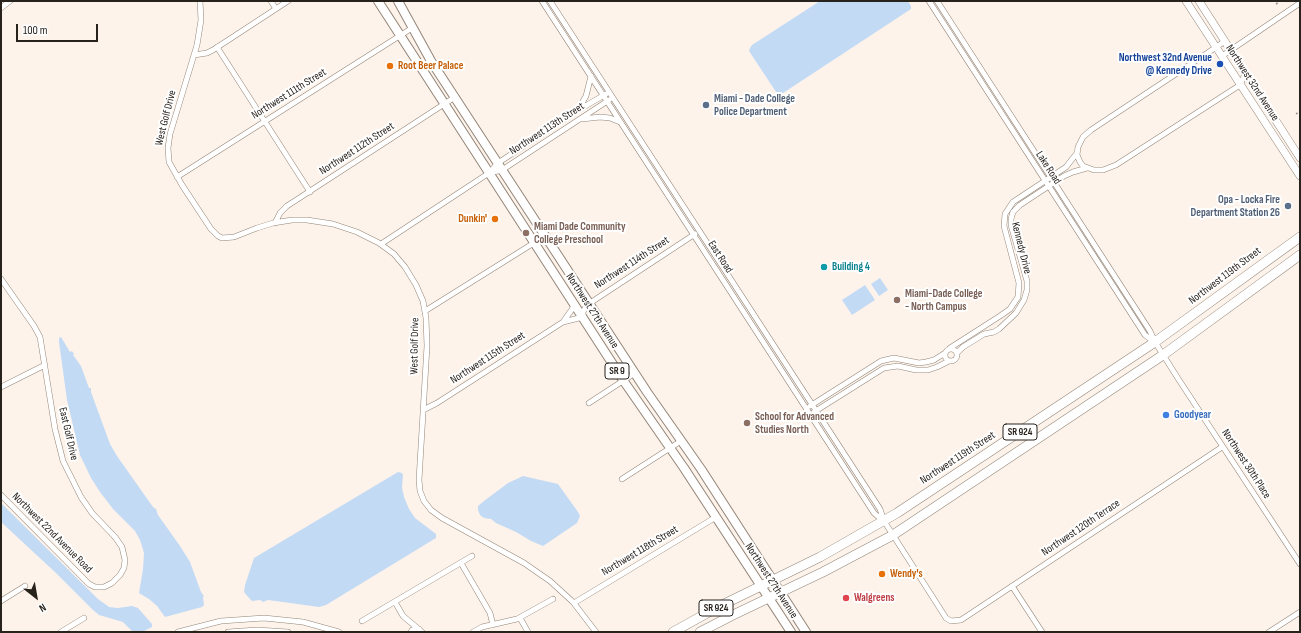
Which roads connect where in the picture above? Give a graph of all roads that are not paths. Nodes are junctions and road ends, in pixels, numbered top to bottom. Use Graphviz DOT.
graph roads {
  1 [pos="10,1"];
  2 [pos="200,1"];
  3 [pos="272,1"];
  4 [pos="288,1"];
  5 [pos="378,1"];
  6 [pos="398,1"];
  7 [pos="542,1"];
  8 [pos="550,1"];
  9 [pos="928,1"];
  10 [pos="937,1"];
  11 [pos="1186,1"];
  12 [pos="1199,1"];
  13 [pos="1300,3"];
  14 [pos="1,8"];
  15 [pos="276,9"];
  16 [pos="412,28"];
  17 [pos="400,35"];
  18 [pos="1225,41"];
  19 [pos="1216,47"];
  20 [pos="217,48"];
  21 [pos="1230,50"];
  22 [pos="194,55"];
  23 [pos="1222,56"];
  24 [pos="1245,74"];
  25 [pos="591,76"];
  26 [pos="1240,85"];
  27 [pos="609,92"];
  28 [pos="603,96"];
  29 [pos="455,97"];
  30 [pos="613,98"];
  31 [pos="607,101"];
  32 [pos="445,104"];
  33 [pos="575,112"];
  34 [pos="580,120"];
  35 [pos="265,121"];
  36 [pos="620,122"];
  37 [pos="1077,153"];
  38 [pos="1300,158"];
  39 [pos="500,166"];
  40 [pos="1087,168"];
  41 [pos="489,173"];
  42 [pos="1300,176"];
  43 [pos="177,177"];
  44 [pos="1051,177"];
  45 [pos="1045,181"];
  46 [pos="1054,183"];
  47 [pos="1049,187"];
  48 [pos="310,192"];
  49 [pos="275,223"];
  50 [pos="699,232"];
  51 [pos="694,235"];
  52 [pos="545,236"];
  53 [pos="1300,237"];
  54 [pos="534,243"];
  55 [pos="380,244"];
  56 [pos="1300,255"];
  57 [pos="1,278"];
  58 [pos="589,303"];
  59 [pos="575,305"];
  60 [pos="425,311"];
  61 [pos="1001,316"];
  62 [pos="583,318"];
  63 [pos="563,322"];
  64 [pos="1006,323"];
  65 [pos="1155,342"];
  66 [pos="950,348"];
  67 [pos="945,353"];
  68 [pos="957,353"];
  69 [pos="1163,355"];
  70 [pos="949,361"];
  71 [pos="45,365"];
  72 [pos="634,373"];
  73 [pos="623,380"];
  74 [pos="1,387"];
  75 [pos="589,403"];
  76 [pos="812,405"];
  77 [pos="806,408"];
  78 [pos="423,410"];
  79 [pos="815,411"];
  80 [pos="810,414"];
  81 [pos="681,441"];
  82 [pos="1222,447"];
  83 [pos="670,448"];
  84 [pos="622,479"];
  85 [pos="1,495"];
  86 [pos="716,517"];
  87 [pos="884,521"];
  88 [pos="893,535"];
  89 [pos="472,556"];
  90 [pos="461,563"];
  91 [pos="1300,564"];
  92 [pos="773,580"];
  93 [pos="112,583"];
  94 [pos="25,586"];
  95 [pos="761,586"];
  96 [pos="1012,586"];
  97 [pos="780,592"];
  98 [pos="768,598"];
  99 [pos="553,599"];
  100 [pos="1,601"];
  101 [pos="394,602"];
  102 [pos="574,603"];
  103 [pos="1300,612"];
  104 [pos="84,618"];
  105 [pos="520,618"];
  106 [pos="362,621"];
  107 [pos="951,621"];
  108 [pos="493,625"];
  109 [pos="788,630"];
  110 [pos="420,631"];
  111 [pos="61,632"];
  112 [pos="178,632"];
  113 [pos="228,632"];
  114 [pos="288,632"];
  115 [pos="338,632"];
  116 [pos="411,632"];
  117 [pos="473,632"];
  118 [pos="528,632"];
  119 [pos="596,632"];
  120 [pos="673,632"];
  121 [pos="700,632"];
  122 [pos="806,632"];
  123 [pos="1042,632"];
  124 [pos="1269,632"];
  1 -- 14 [label="street"];
  2 -- 22 [label="street, West Golf Drive"];
  3 -- 15 [label="street"];
  4 -- 15 [label="street"];
  5 -- 17 [label="main road, Northwest 27th Avenue / SR 9"];
  6 -- 16 [label="main road, Northwest 27th Avenue / SR 9"];
  7 -- 25 [label="street, East Road"];
  8 -- 27 [label="street, East Road"];
  9 -- 45 [label="street, Lake Road"];
  10 -- 44 [label="street, Lake Road"];
  11 -- 19 [label="main road, Northwest 32nd Avenue"];
  12 -- 18 [label="main road, Northwest 32nd Avenue"];
  13 -- 21 [label="street"];
  15 -- 20 [label="street"];
  16 -- 17 [label="street, Northwest 111th Street"];
  16 -- 29 [label="main road, Northwest 27th Avenue / SR 9"];
  17 -- 32 [label="main road, Northwest 27th Avenue / SR 9"];
  17 -- 35 [label="street, Northwest 111th Street"];
  18 -- 19 [label="street, Kennedy Drive"];
  18 -- 21 [label="main road, Northwest 32nd Avenue"];
  19 -- 23 [label="main road, Northwest 32nd Avenue"];
  19 -- 37 [label="street, Kennedy Drive"];
  20 -- 22 [label="street"];
  20 -- 35 [label="street"];
  21 -- 23 [label="street"];
  21 -- 24 [label="main road, Northwest 32nd Avenue"];
  22 -- 43 [label="street, West Golf Drive"];
  23 -- 26 [label="main road, Northwest 32nd Avenue"];
  24 -- 26 [label="street"];
  24 -- 38 [label="main road, Northwest 32nd Avenue"];
  25 -- 28 [label="street, East Road"];
  25 -- 33 [label="street"];
  26 -- 40 [label="street, Kennedy Drive"];
  26 -- 42 [label="main road, Northwest 32nd Avenue"];
  27 -- 28 [label="street, Northwest 113th Street"];
  27 -- 30 [label="street, East Road"];
  28 -- 31 [label="street, East Road"];
  28 -- 33 [label="street, Northwest 113th Street"];
  29 -- 32 [label="street, Northwest 112th Street"];
  29 -- 39 [label="main road, Northwest 27th Avenue / SR 9"];
  30 -- 31 [label="street, Northwest 113th Street"];
  30 -- 50 [label="street, East Road"];
  31 -- 34 [label="street, Northwest 113th Street"];
  31 -- 36 [label="street, East Road"];
  32 -- 41 [label="main road, Northwest 27th Avenue / SR 9"];
  32 -- 48 [label="street, Northwest 112th Street"];
  33 -- 39 [label="street, Northwest 113th Street"];
  34 -- 36 [label="street"];
  34 -- 39 [label="street, Northwest 113th Street"];
  35 -- 43 [label="street, Northwest 111th Street"];
  35 -- 48 [label="street"];
  36 -- 51 [label="street, East Road"];
  37 -- 40 [label="street"];
  37 -- 44 [label="street, Kennedy Drive"];
  39 -- 41 [label="street, Northwest 113th Street"];
  39 -- 41 [label="street, Northwest 113th Street"];
  39 -- 52 [label="main road, Northwest 27th Avenue / SR 9"];
  40 -- 46 [label="street, Kennedy Drive"];
  41 -- 54 [label="main road, Northwest 27th Avenue / SR 9"];
  41 -- 55 [label="street, Northwest 113th Street"];
  43 -- 49 [label="street, West Golf Drive"];
  44 -- 45 [label="street, Kennedy Drive"];
  44 -- 46 [label="street, Lake Road"];
  45 -- 47 [label="street, Lake Road"];
  45 -- 61 [label="street, Kennedy Drive"];
  46 -- 47 [label="street, Kennedy Drive"];
  46 -- 65 [label="street, Lake Road"];
  47 -- 64 [label="street, Kennedy Drive"];
  47 -- 65 [label="street, Lake Road"];
  48 -- 49 [label="street, Northwest 112th Street"];
  49 -- 55 [label="street, West Golf Drive"];
  50 -- 51 [label="street, Northwest 114th Street"];
  50 -- 76 [label="street, East Road"];
  51 -- 58 [label="street, Northwest 114th Street"];
  51 -- 77 [label="street, East Road"];
  52 -- 54 [label="street"];
  52 -- 58 [label="main road, Northwest 27th Avenue / SR 9"];
  53 -- 65 [label="highway, Northwest 119th Street / SR 924"];
  54 -- 59 [label="main road, Northwest 27th Avenue / SR 9"];
  54 -- 60 [label="street"];
  55 -- 60 [label="street, West Golf Drive"];
  56 -- 69 [label="highway, SR 924"];
  57 -- 71 [label="street, East Golf Drive"];
  58 -- 62 [label="street, Northwest 114th Street"];
  58 -- 72 [label="main road, Northwest 27th Avenue / SR 9"];
  59 -- 62 [label="main road, Northwest 27th Avenue / SR 9"];
  59 -- 63 [label="street, Northwest 115th Street"];
  60 -- 78 [label="street, West Golf Drive"];
  61 -- 64 [label="street"];
  61 -- 66 [label="street, Kennedy Drive"];
  62 -- 63 [label="street, Northwest 115th Street"];
  62 -- 73 [label="main road, Northwest 27th Avenue / SR 9"];
  63 -- 78 [label="street, Northwest 115th Street"];
  64 -- 68 [label="street, Kennedy Drive"];
  65 -- 69 [label="street, Lake Road"];
  65 -- 87 [label="highway, Northwest 119th Street / SR 924"];
  66 -- 67 [label="street, Kennedy Drive"];
  66 -- 68 [label="street"];
  67 -- 70 [label="street"];
  67 -- 76 [label="street, Kennedy Drive"];
  68 -- 70 [label="street, Kennedy Drive"];
  69 -- 82 [label="street, Northwest 30th Place"];
  69 -- 88 [label="highway, SR 924"];
  70 -- 79 [label="street, Kennedy Drive"];
  71 -- 74 [label="street"];
  71 -- 93 [label="street, East Golf Drive"];
  72 -- 73 [label="street"];
  72 -- 81 [label="main road, Northwest 27th Avenue / SR 9"];
  73 -- 75 [label="street"];
  73 -- 83 [label="main road, Northwest 27th Avenue / SR 9"];
  76 -- 77 [label="street, Kennedy Drive"];
  76 -- 79 [label="street, East Road"];
  77 -- 80 [label="street, East Road"];
  78 -- 102 [label="street, West Golf Drive"];
  79 -- 80 [label="street, Kennedy Drive"];
  79 -- 87 [label="street, East Road"];
  80 -- 87 [label="street, East Road"];
  81 -- 83 [label="street"];
  81 -- 92 [label="main road, Northwest 27th Avenue / SR 9"];
  82 -- 91 [label="street, Northwest 30th Place"];
  82 -- 96 [label="street, Northwest 120th Terrace"];
  83 -- 84 [label="street"];
  83 -- 86 [label="main road, Northwest 27th Avenue / SR 9"];
  85 -- 93 [label="street, Northwest 22nd Avenue Road"];
  86 -- 95 [label="main road, Northwest 27th Avenue / SR 9"];
  86 -- 102 [label="street, Northwest 118th Street"];
  87 -- 88 [label="street, East Road"];
  87 -- 92 [label="highway, Northwest 119th Street / SR 924"];
  88 -- 97 [label="highway, SR 924"];
  88 -- 107 [label="street, East Road"];
  89 -- 90 [label="street"];
  90 -- 101 [label="street"];
  90 -- 108 [label="street"];
  92 -- 95 [label="highway, Northwest 119th Street / SR 924"];
  92 -- 97 [label="main road, Northwest 27th Avenue / SR 9"];
  94 -- 100 [label="street"];
  95 -- 98 [label="main road, Northwest 27th Avenue / SR 9"];
  95 -- 120 [label="highway, Northwest 119th Street / SR 924"];
  96 -- 107 [label="street, Northwest 120th Terrace"];
  96 -- 123 [label="street"];
  97 -- 98 [label="highway, SR 924"];
  97 -- 122 [label="main road, Northwest 27th Avenue / SR 9"];
  98 -- 109 [label="main road, Northwest 27th Avenue / SR 9"];
  98 -- 121 [label="highway, SR 924"];
  99 -- 105 [label="street"];
  101 -- 106 [label="street"];
  101 -- 110 [label="street"];
  102 -- 119 [label="street, West Golf Drive"];
  103 -- 124 [label="street"];
  104 -- 111 [label="street"];
  105 -- 108 [label="street"];
  105 -- 118 [label="street"];
  108 -- 117 [label="street"];
  110 -- 116 [label="street"];
  112 -- 115 [label="street"];
  113 -- 114 [label="street"];
}
